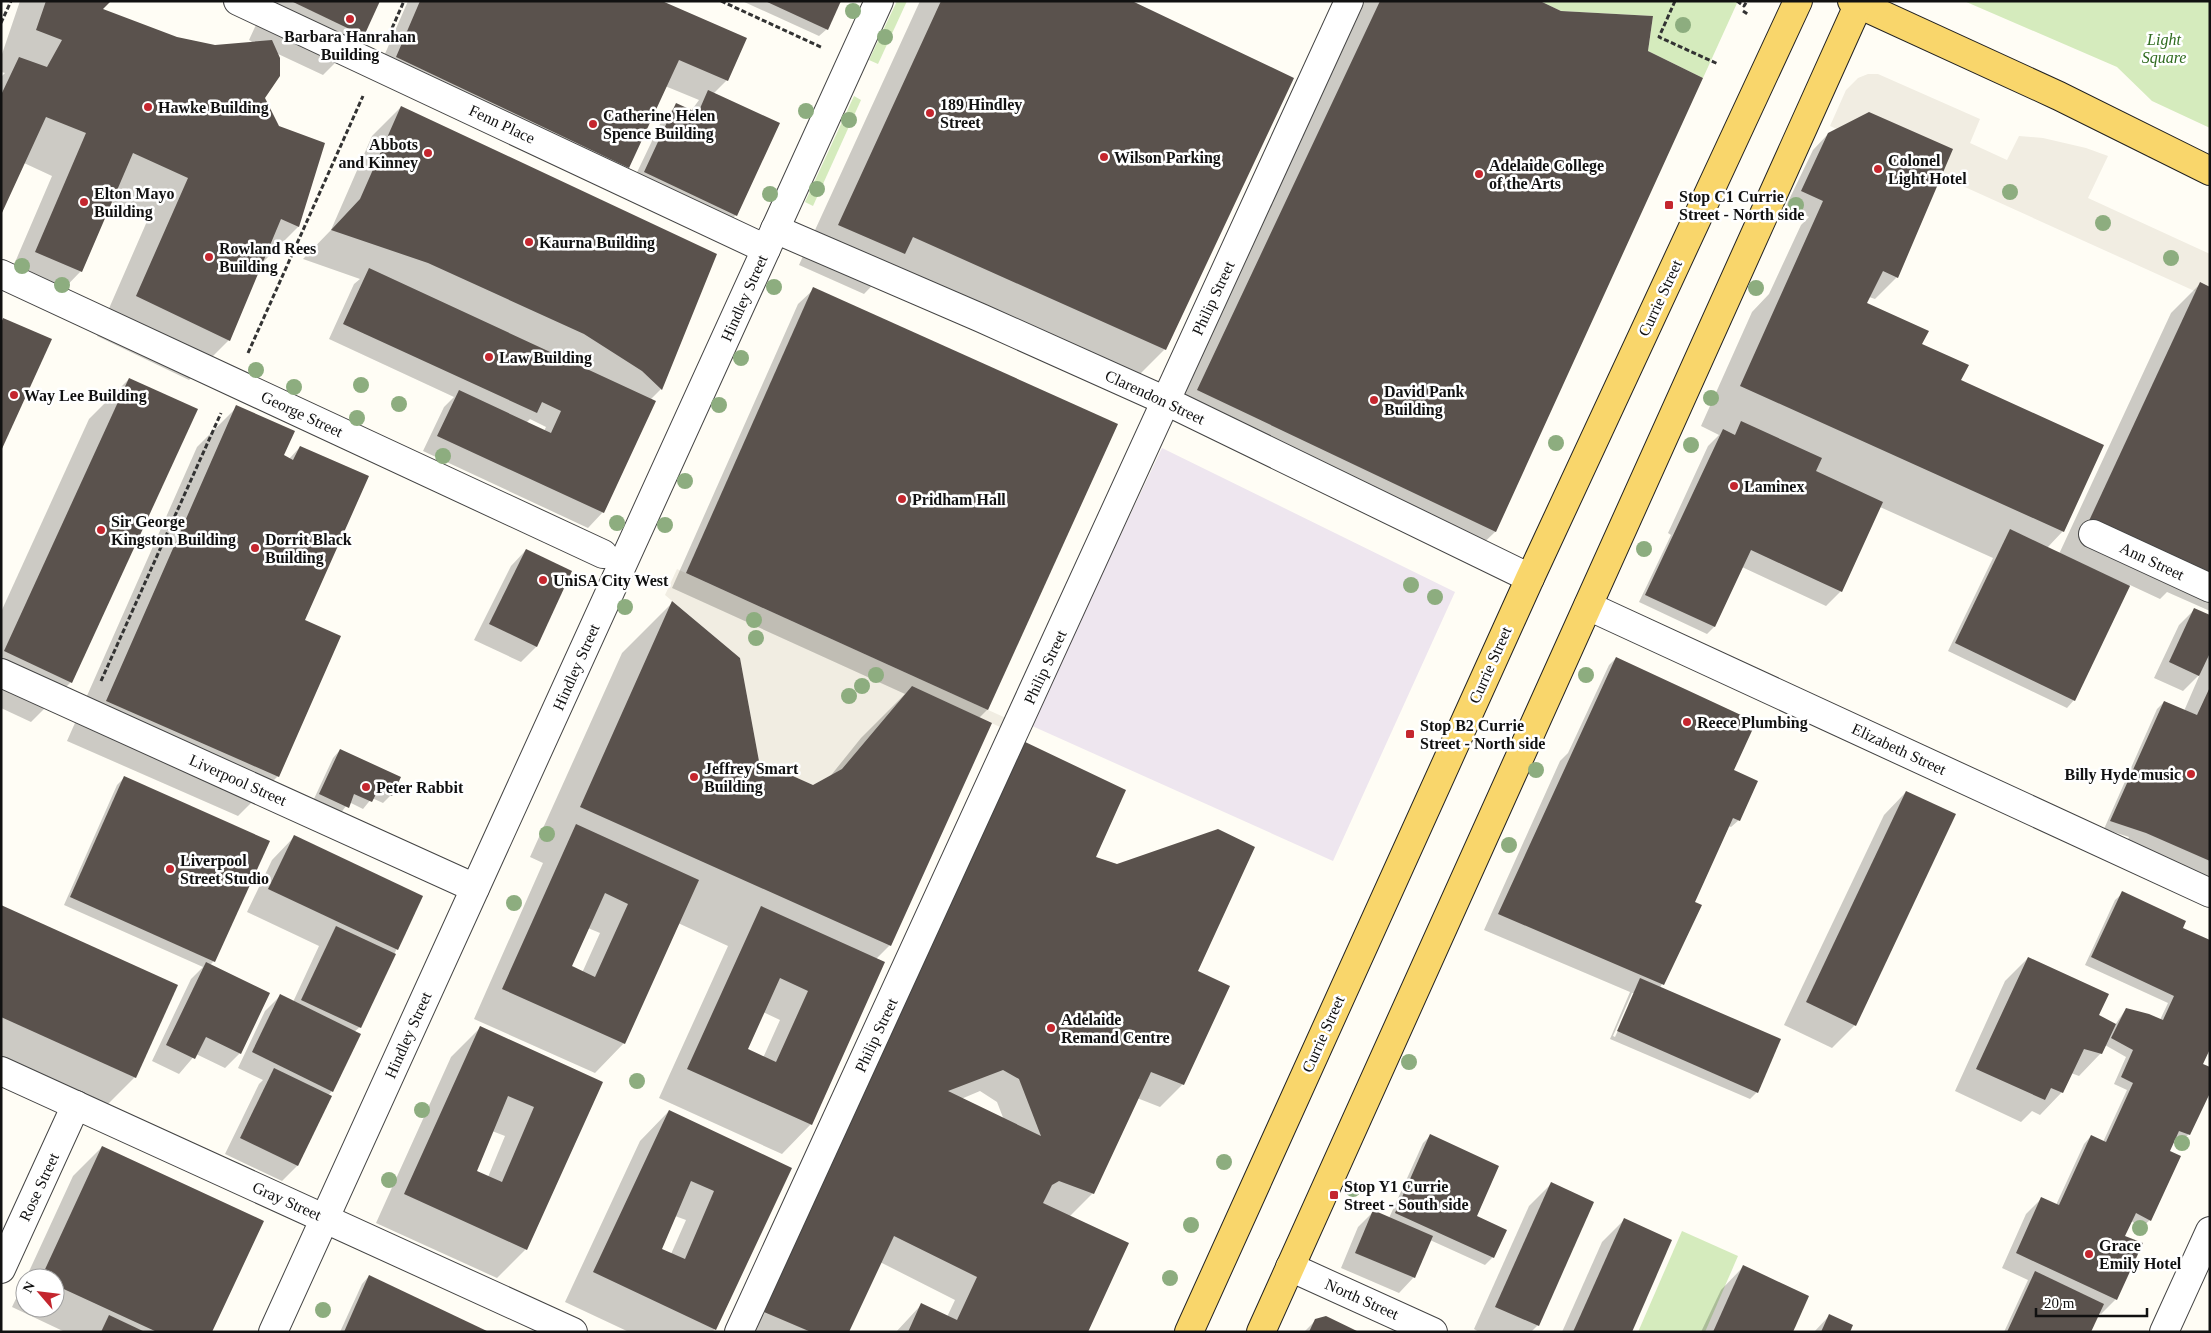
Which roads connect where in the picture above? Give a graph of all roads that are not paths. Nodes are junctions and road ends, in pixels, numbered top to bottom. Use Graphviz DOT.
graph roads {
  1 [pos="238,1"];
  2 [pos="879,1"];
  3 [pos="1349,1"];
  4 [pos="1798,1"];
  5 [pos="1857,2"];
  6 [pos="2210,171"];
  7 [pos="771,239"];
  8 [pos="1,274"];
  9 [pos="1166,401"];
  10 [pos="2094,534"];
  11 [pos="603,554"];
  12 [pos="1530,578"];
  13 [pos="2210,588"];
  14 [pos="1588,606"];
  15 [pos="1,673"];
  16 [pos="475,888"];
  17 [pos="2210,893"];
  18 [pos="1,1071"];
  19 [pos="76,1105"];
  20 [pos="325,1218"];
  21 [pos="2210,1231"];
  22 [pos="1290,1267"];
  23 [pos="1,1269"];
  24 [pos="2201,1276"];
  25 [pos="273,1332"];
  26 [pos="573,1332"];
  27 [pos="739,1332"];
  28 [pos="1189,1332"];
  29 [pos="1261,1332"];
  30 [pos="1433,1332"];
  31 [pos="2164,1332"];
  1 -- 7 [label="street, Fenn Place"];
  2 -- 7 [label="street, Hindley Street"];
  3 -- 9 [label="street, Philip Street"];
  4 -- 12 [label="main road, Currie Street"];
  5 -- 6 [label="main road"];
  5 -- 14 [label="main road"];
  7 -- 9 [label="street, Clarendon Street"];
  7 -- 16 [label="street, Hindley Street"];
  8 -- 11 [label="street, George Street"];
  9 -- 12 [label="street, Clarendon Street"];
  9 -- 27 [label="street, Philip Street"];
  10 -- 13 [label="street, Ann Street"];
  12 -- 28 [label="main road, Currie Street"];
  14 -- 17 [label="street, Elizabeth Street"];
  14 -- 22 [label="main road"];
  15 -- 16 [label="street, Liverpool Street"];
  16 -- 20 [label="street, Hindley Street"];
  18 -- 19 [label="street, Gray Street"];
  19 -- 20 [label="street, Gray Street"];
  19 -- 23 [label="street, Rose Street"];
  20 -- 25 [label="street, Hindley Street"];
  20 -- 26 [label="street, Gray Street"];
  21 -- 24 [label="street"];
  22 -- 29 [label="main road"];
  22 -- 30 [label="street, North Street"];
  24 -- 31 [label="street"];
}
